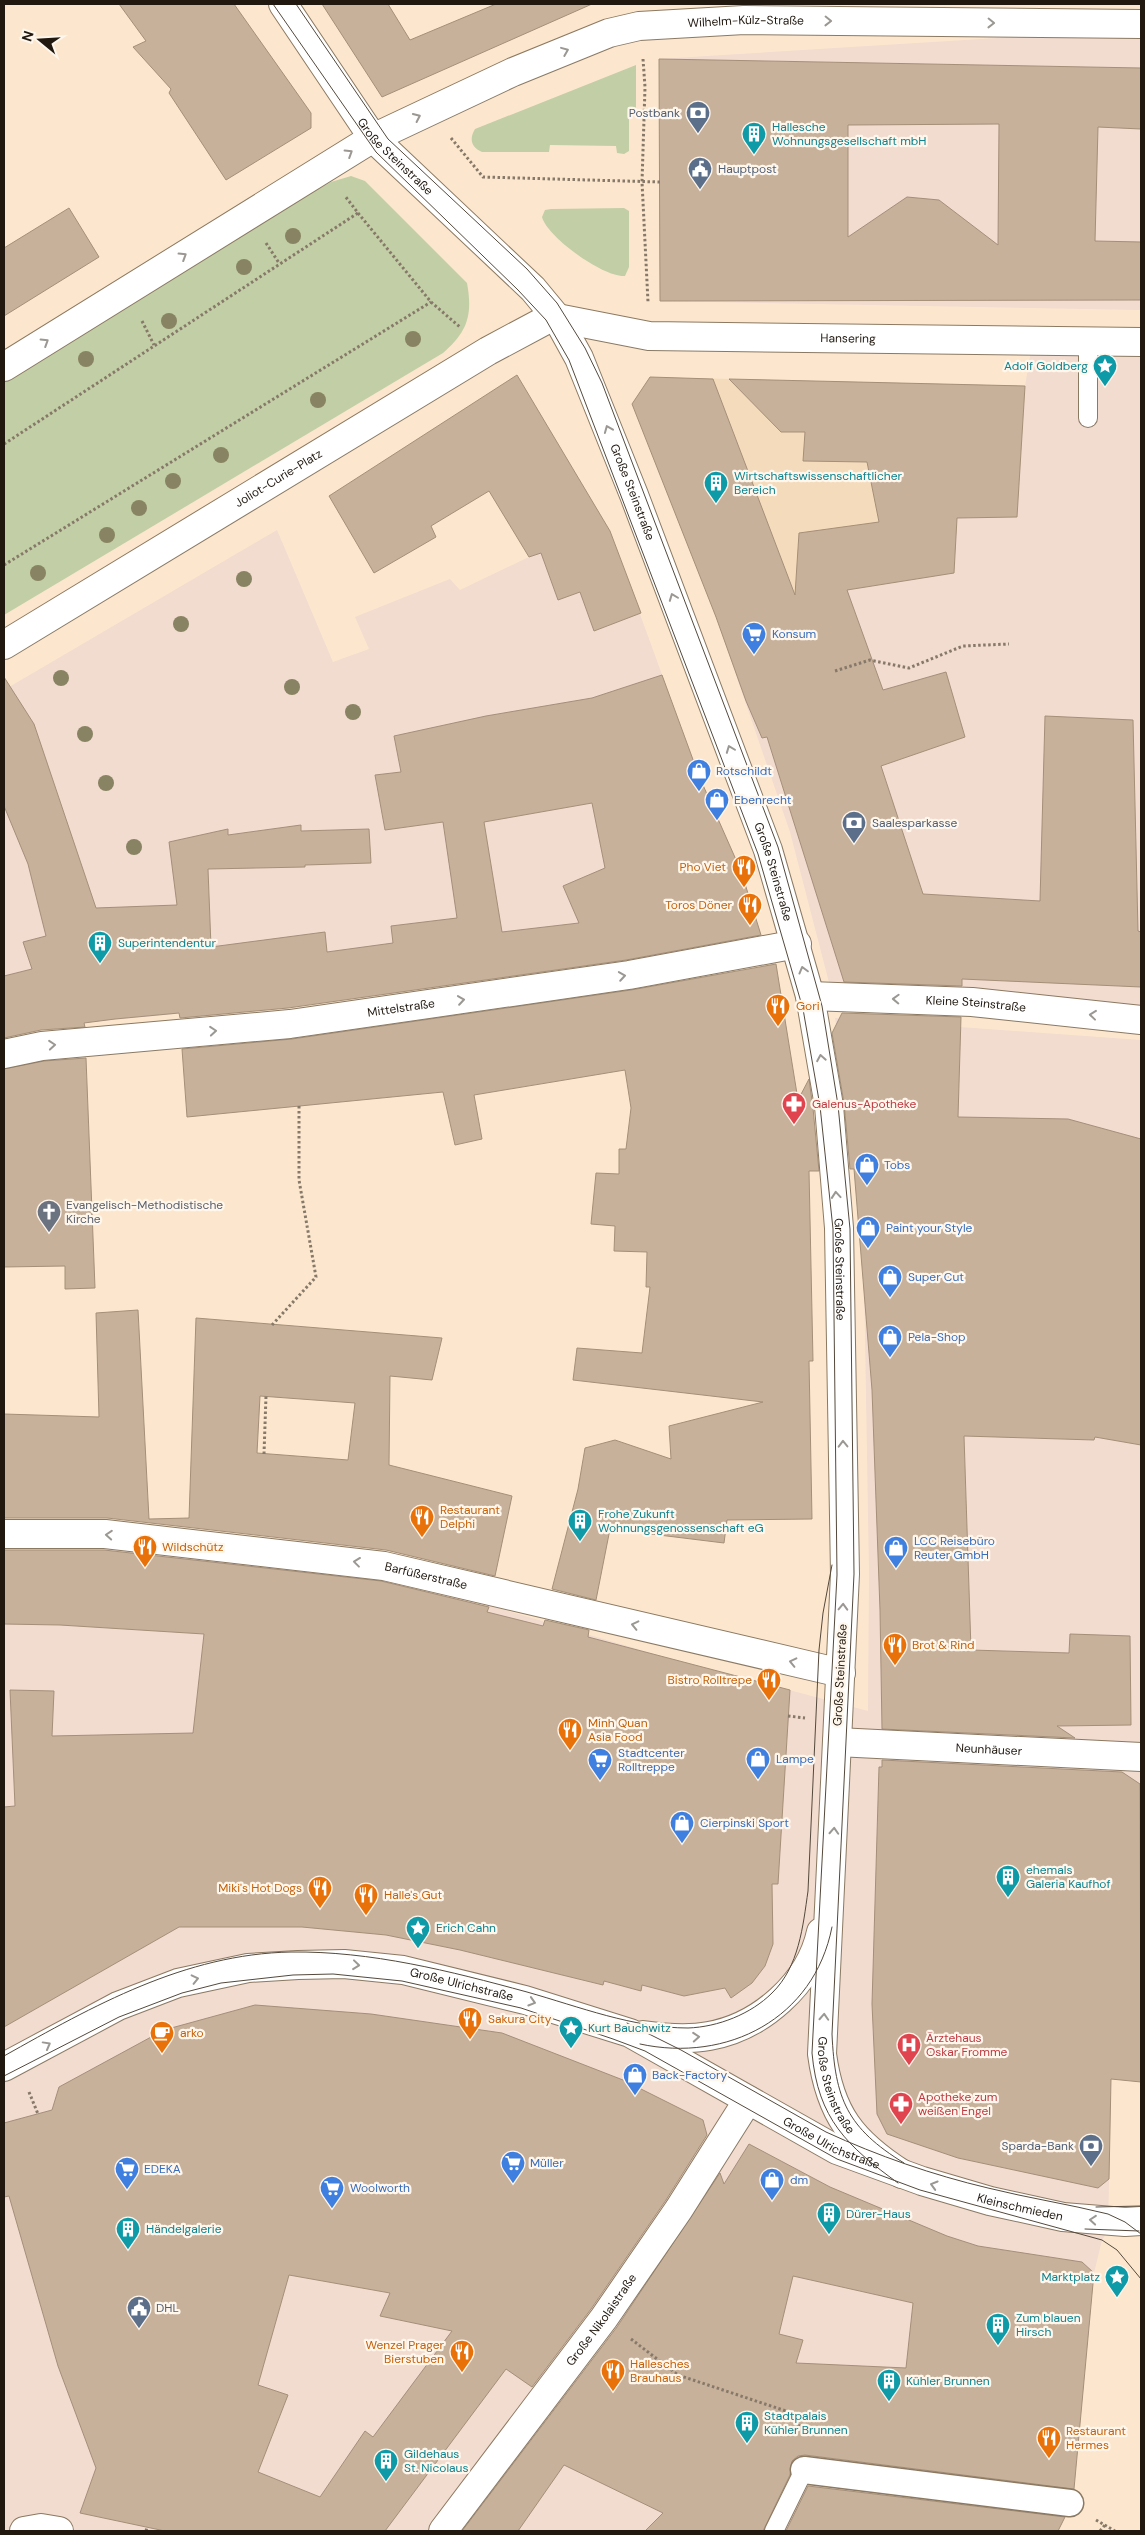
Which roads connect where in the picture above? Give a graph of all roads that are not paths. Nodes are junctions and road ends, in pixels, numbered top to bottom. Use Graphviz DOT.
graph roads {
  1 [pos="283,4"];
  2 [pos="1141,24"];
  3 [pos="373,138"];
  4 [pos="557,318"];
  5 [pos="1088,341"];
  6 [pos="1141,342"];
  7 [pos="4,367"];
  8 [pos="1088,418"];
  9 [pos="4,644"];
  10 [pos="797,944"];
  11 [pos="810,996"];
  12 [pos="1141,1020"];
  13 [pos="4,1054"];
  14 [pos="4,1534"];
  15 [pos="841,1673"];
  16 [pos="838,1742"];
  17 [pos="1141,1757"];
  18 [pos="831,1879"];
  19 [pos="630,2032"];
  20 [pos="4,2067"];
  21 [pos="748,2100"];
  22 [pos="902,2174"];
  23 [pos="1141,2221"];
  24 [pos="804,2470"];
  25 [pos="1070,2504"];
  26 [pos="24,2531"];
  27 [pos="59,2531"];
  28 [pos="443,2531"];
  29 [pos="774,2531"];
  1 -- 3 [label="street, Große Steinstraße"];
  3 -- 2 [label="street, Wilhelm-Külz-Straße, one-way"];
  3 -- 4 [label="street, Große Steinstraße"];
  7 -- 3 [label="street, one-way"];
  4 -- 5 [label="street, Hansering"];
  4 -- 9 [label="street, Joliot-Curie-Platz"];
  10 -- 4 [label="street, Große Steinstraße, one-way"];
  5 -- 6 [label="street, Hansering"];
  5 -- 8 [label="lane"];
  11 -- 10 [label="street, Große Steinstraße, one-way"];
  13 -- 10 [label="street, Mittelstraße, one-way"];
  12 -- 11 [label="street, Kleine Steinstraße, one-way"];
  15 -- 11 [label="street, Große Steinstraße, one-way"];
  15 -- 14 [label="street, Barfüßerstraße, one-way"];
  15 -- 16 [label="street, Große Steinstraße"];
  16 -- 17 [label="street, Neunhäuser"];
  18 -- 16 [label="street, Große Steinstraße, one-way"];
  19 -- 18 [label="street, Große Steinstraße, one-way"];
  22 -- 18 [label="street, Große Steinstraße, one-way"];
  20 -- 19 [label="street, Große Ulrichstraße, one-way"];
  19 -- 21 [label="street, Große Ulrichstraße"];
  21 -- 22 [label="street, Große Ulrichstraße"];
  21 -- 28 [label="street, Große Nikolaistraße"];
  23 -- 22 [label="street, Kleinschmieden, one-way"];
  24 -- 25 [label="street"];
  24 -- 29 [label="lane"];
  26 -- 27 [label="street"];
}
